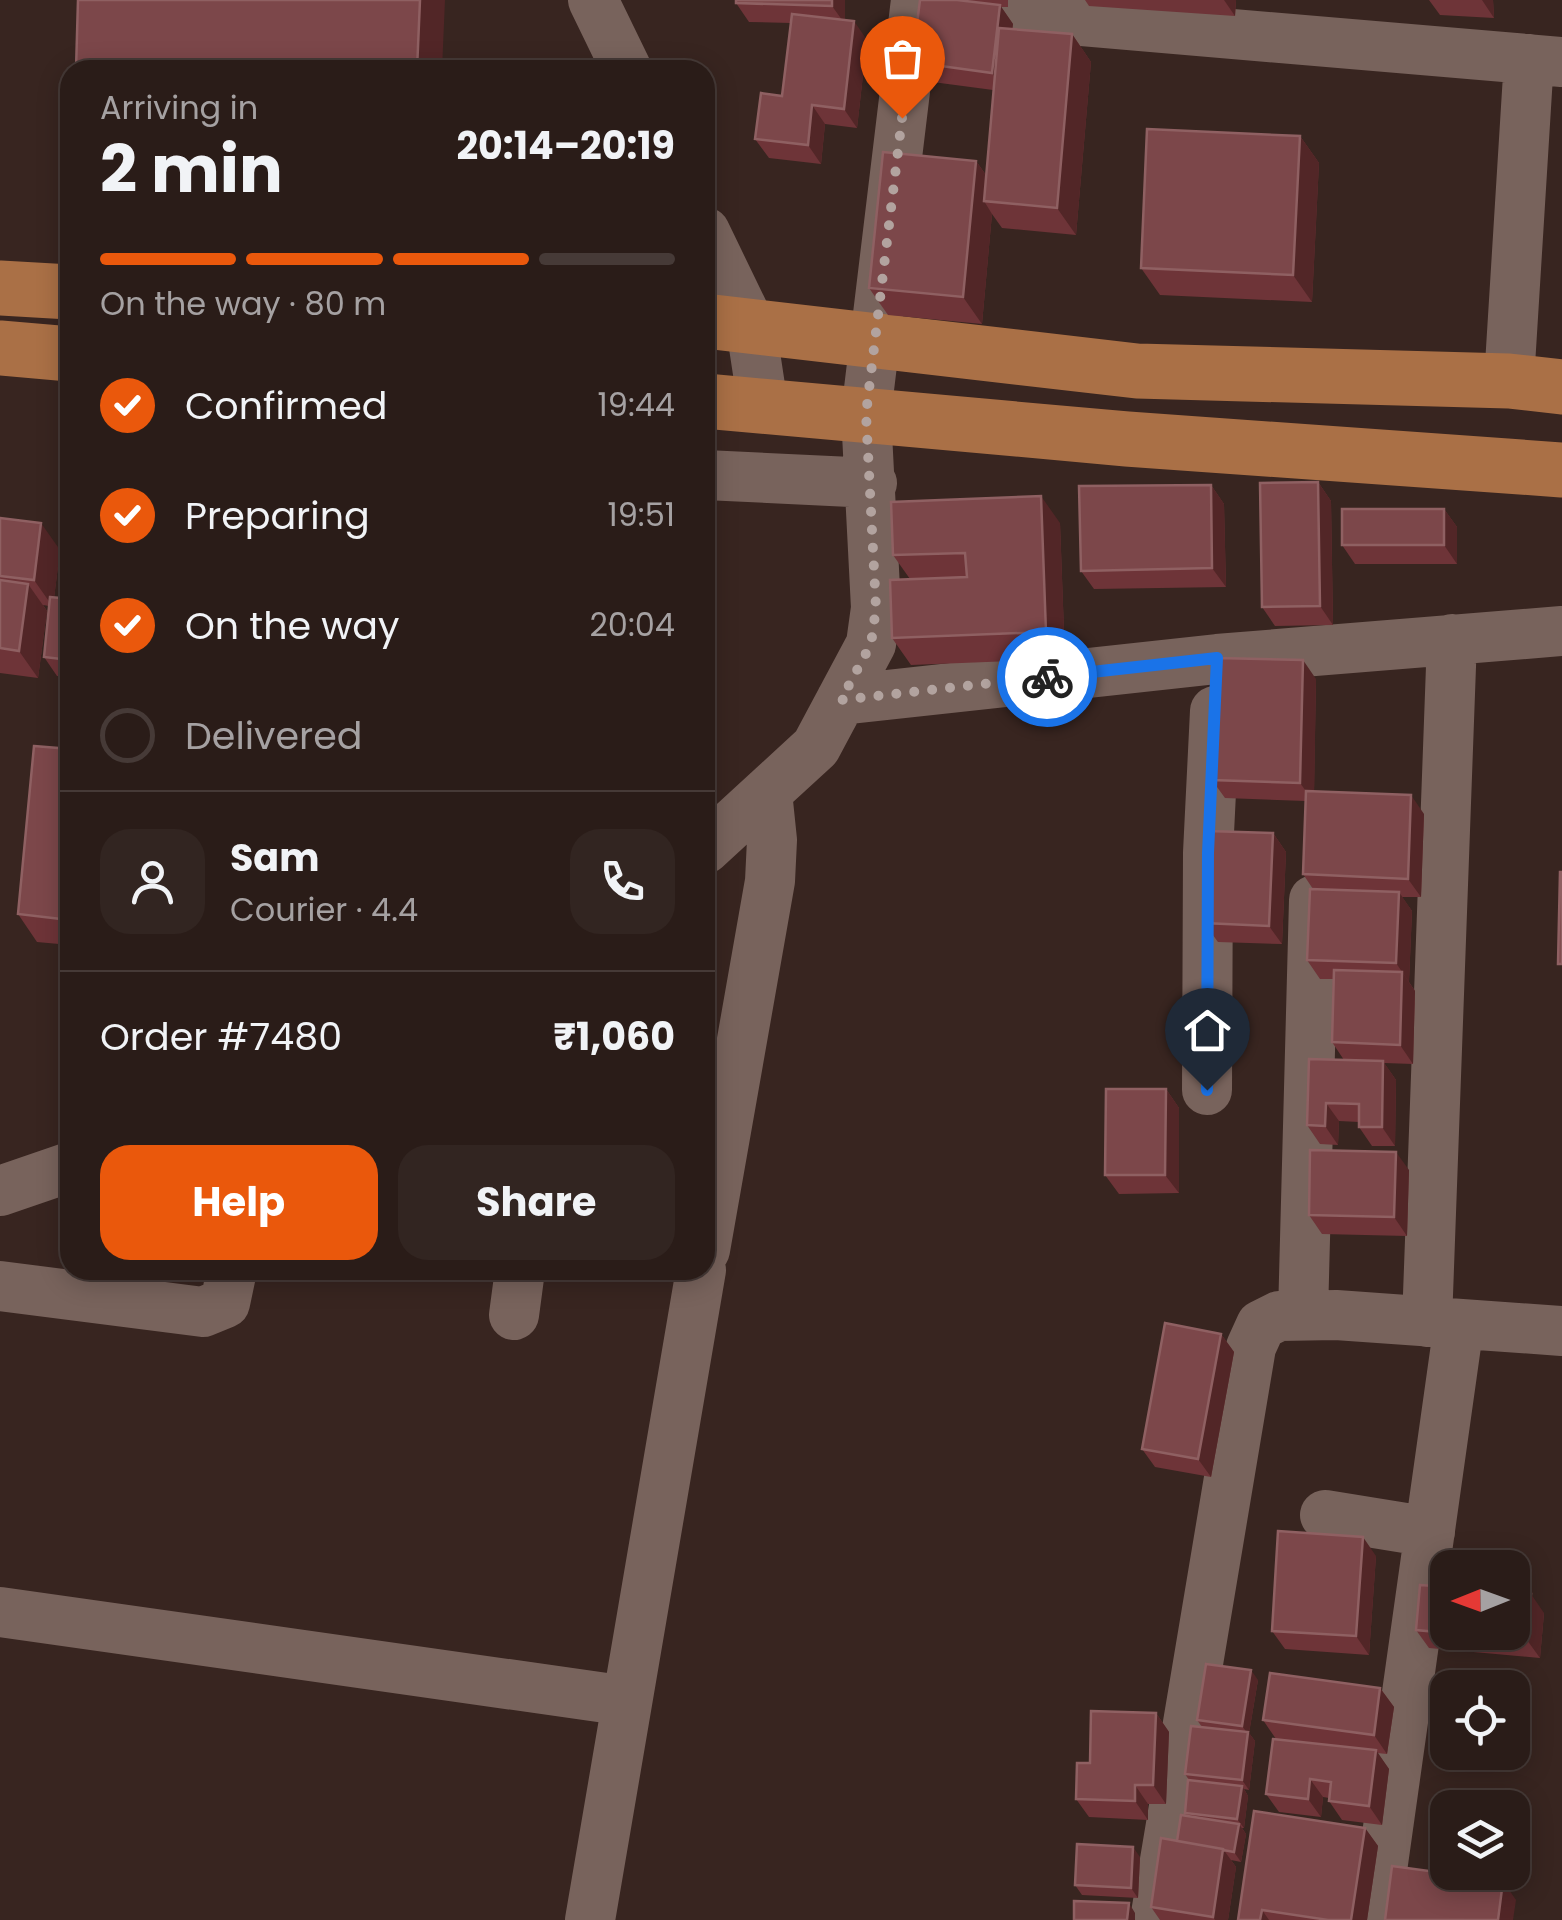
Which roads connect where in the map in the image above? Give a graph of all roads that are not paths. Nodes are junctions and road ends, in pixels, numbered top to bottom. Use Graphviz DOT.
graph roads {
  1 [pos="593,0"];
  2 [pos="916,4"];
  3 [pos="621,60"];
  4 [pos="1546,61"];
  5 [pos="715,286"];
  6 [pos="0,288"];
  7 [pos="60,291"];
  8 [pos="722,323"];
  9 [pos="876,340"];
  10 [pos="0,348"];
  11 [pos="60,353"];
  12 [pos="1509,381"];
  13 [pos="1562,387"];
  14 [pos="715,402"];
  15 [pos="763,406"];
  16 [pos="866,414"];
  17 [pos="1562,470"];
  18 [pos="715,476"];
  19 [pos="872,484"];
  20 [pos="1562,631"];
  21 [pos="1452,640"];
  22 [pos="1217,658"];
  23 [pos="841,700"];
  24 [pos="767,792"];
  25 [pos="715,840"];
  26 [pos="1315,854"];
  27 [pos="1207,1090"];
  28 [pos="60,1170"];
  29 [pos="0,1191"];
  30 [pos="715,1193"];
  31 [pos="230,1280"];
  32 [pos="700,1280"];
  33 [pos="0,1286"];
  34 [pos="1303,1315"];
  35 [pos="1443,1323"];
  36 [pos="1562,1330"];
  37 [pos="1325,1515"];
  38 [pos="1430,1532"];
  39 [pos="0,1612"];
  40 [pos="627,1702"];
  41 [pos="590,1920"];
  42 [pos="1155,1920"];
  43 [pos="1375,1920"];
  1 -- 3 [label="street"];
  2 -- 4 [label="street"];
  2 -- 9 [label="street"];
  4 -- 12 [label="street"];
  5 -- 8 [label="street"];
  6 -- 7 [label="main road"];
  8 -- 9 [label="main road"];
  8 -- 15 [label="street"];
  9 -- 12 [label="main road"];
  9 -- 16 [label="street"];
  10 -- 11 [label="main road"];
  12 -- 13 [label="main road"];
  14 -- 15 [label="main road"];
  15 -- 16 [label="main road"];
  16 -- 17 [label="main road"];
  16 -- 19 [label="street"];
  18 -- 19 [label="street"];
  19 -- 23 [label="street"];
  20 -- 21 [label="street"];
  21 -- 22 [label="street"];
  21 -- 35 [label="street"];
  22 -- 23 [label="street"];
  22 -- 27 [label="street"];
  23 -- 24 [label="street"];
  24 -- 25 [label="street"];
  24 -- 30 [label="street"];
  26 -- 34 [label="street"];
  28 -- 29 [label="street"];
  31 -- 33 [label="street"];
  32 -- 40 [label="street"];
  34 -- 35 [label="street"];
  34 -- 42 [label="street"];
  35 -- 36 [label="street"];
  35 -- 38 [label="street"];
  37 -- 38 [label="street"];
  38 -- 43 [label="street"];
  39 -- 40 [label="street"];
  40 -- 41 [label="street"];
}
